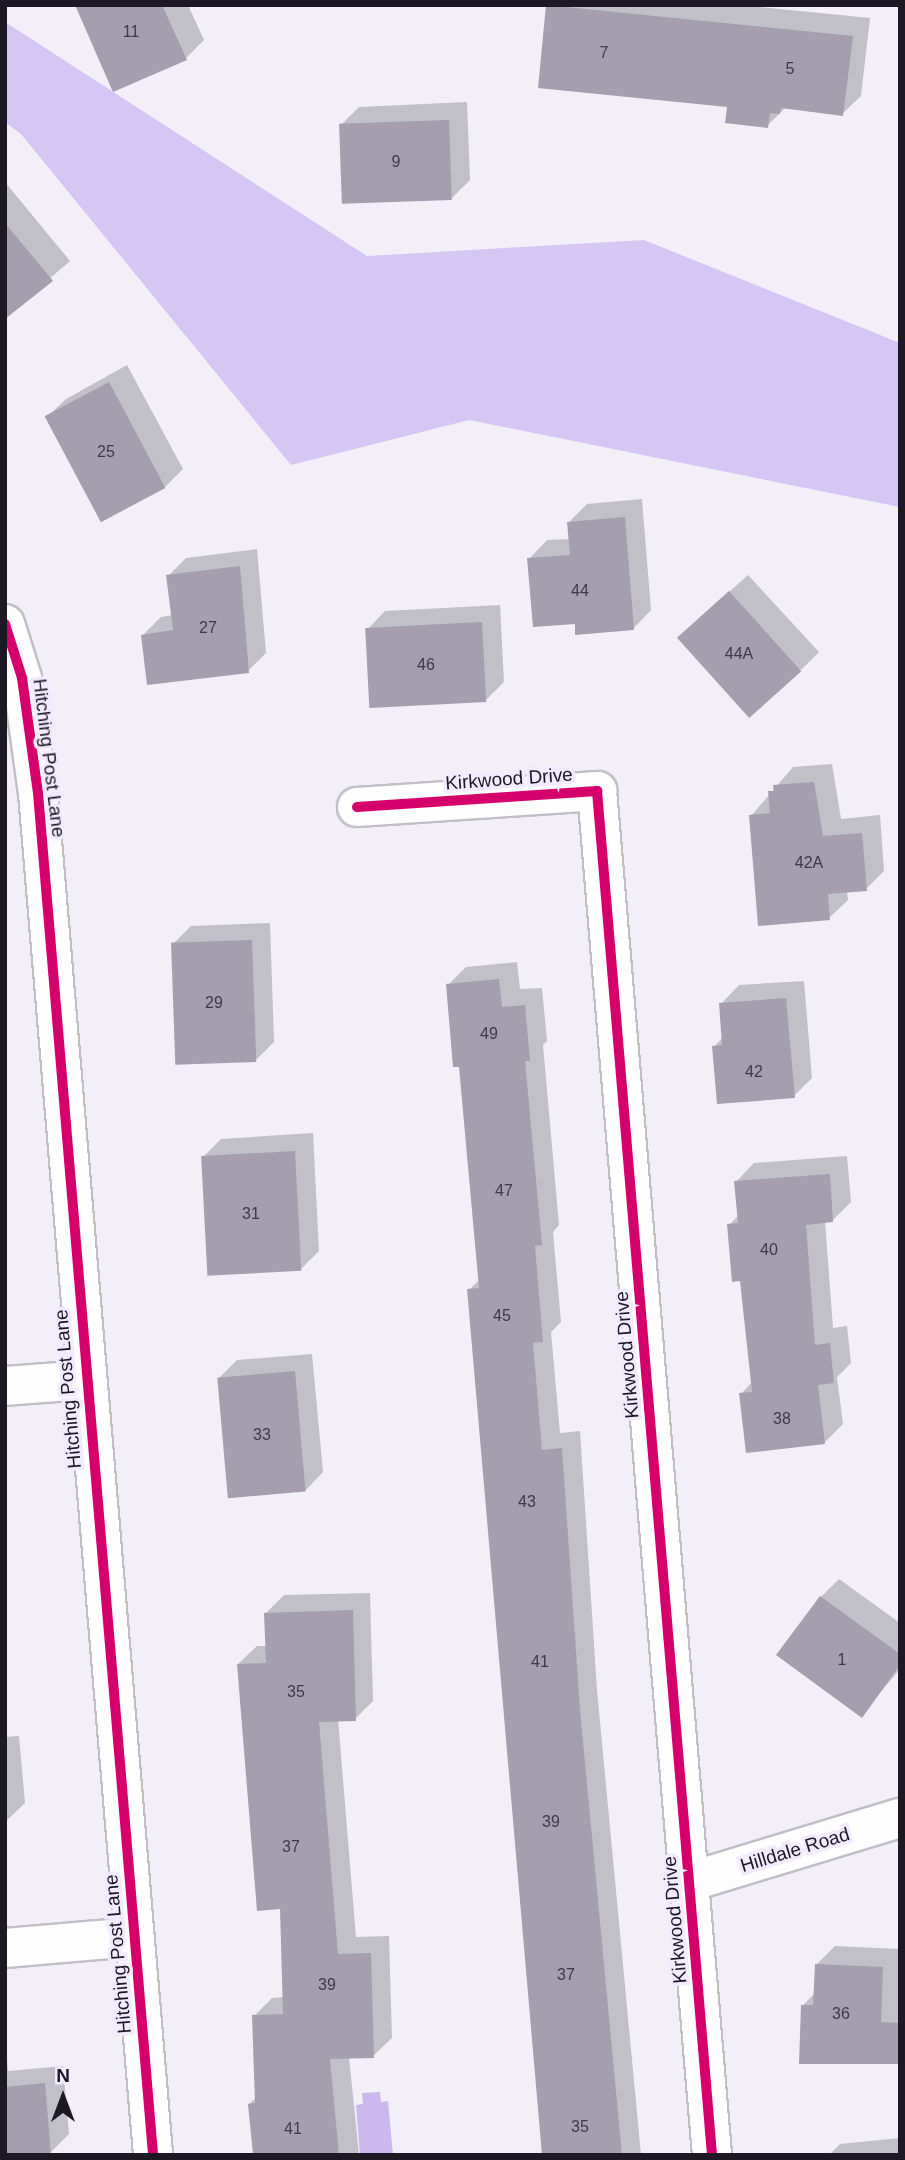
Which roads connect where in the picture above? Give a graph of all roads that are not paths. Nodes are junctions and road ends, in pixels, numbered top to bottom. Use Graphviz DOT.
graph roads {
  1 [pos="5,624"];
  2 [pos="358,807"];
  3 [pos="84,1380"];
  4 [pos="5,1387"];
  5 [pos="900,1818"];
  6 [pos="690,1882"];
  7 [pos="134,1937"];
  8 [pos="5,1948"];
  9 [pos="153,2155"];
  10 [pos="712,2155"];
  1 -- 3 [label="street, Hitching Post Lane"];
  2 -- 6 [label="street, Kirkwood Drive"];
  3 -- 4 [label="street"];
  3 -- 7 [label="street, Hitching Post Lane"];
  5 -- 6 [label="street, Hilldale Road"];
  6 -- 10 [label="street, Kirkwood Drive"];
  7 -- 8 [label="street"];
  7 -- 9 [label="street, Hitching Post Lane"];
}
